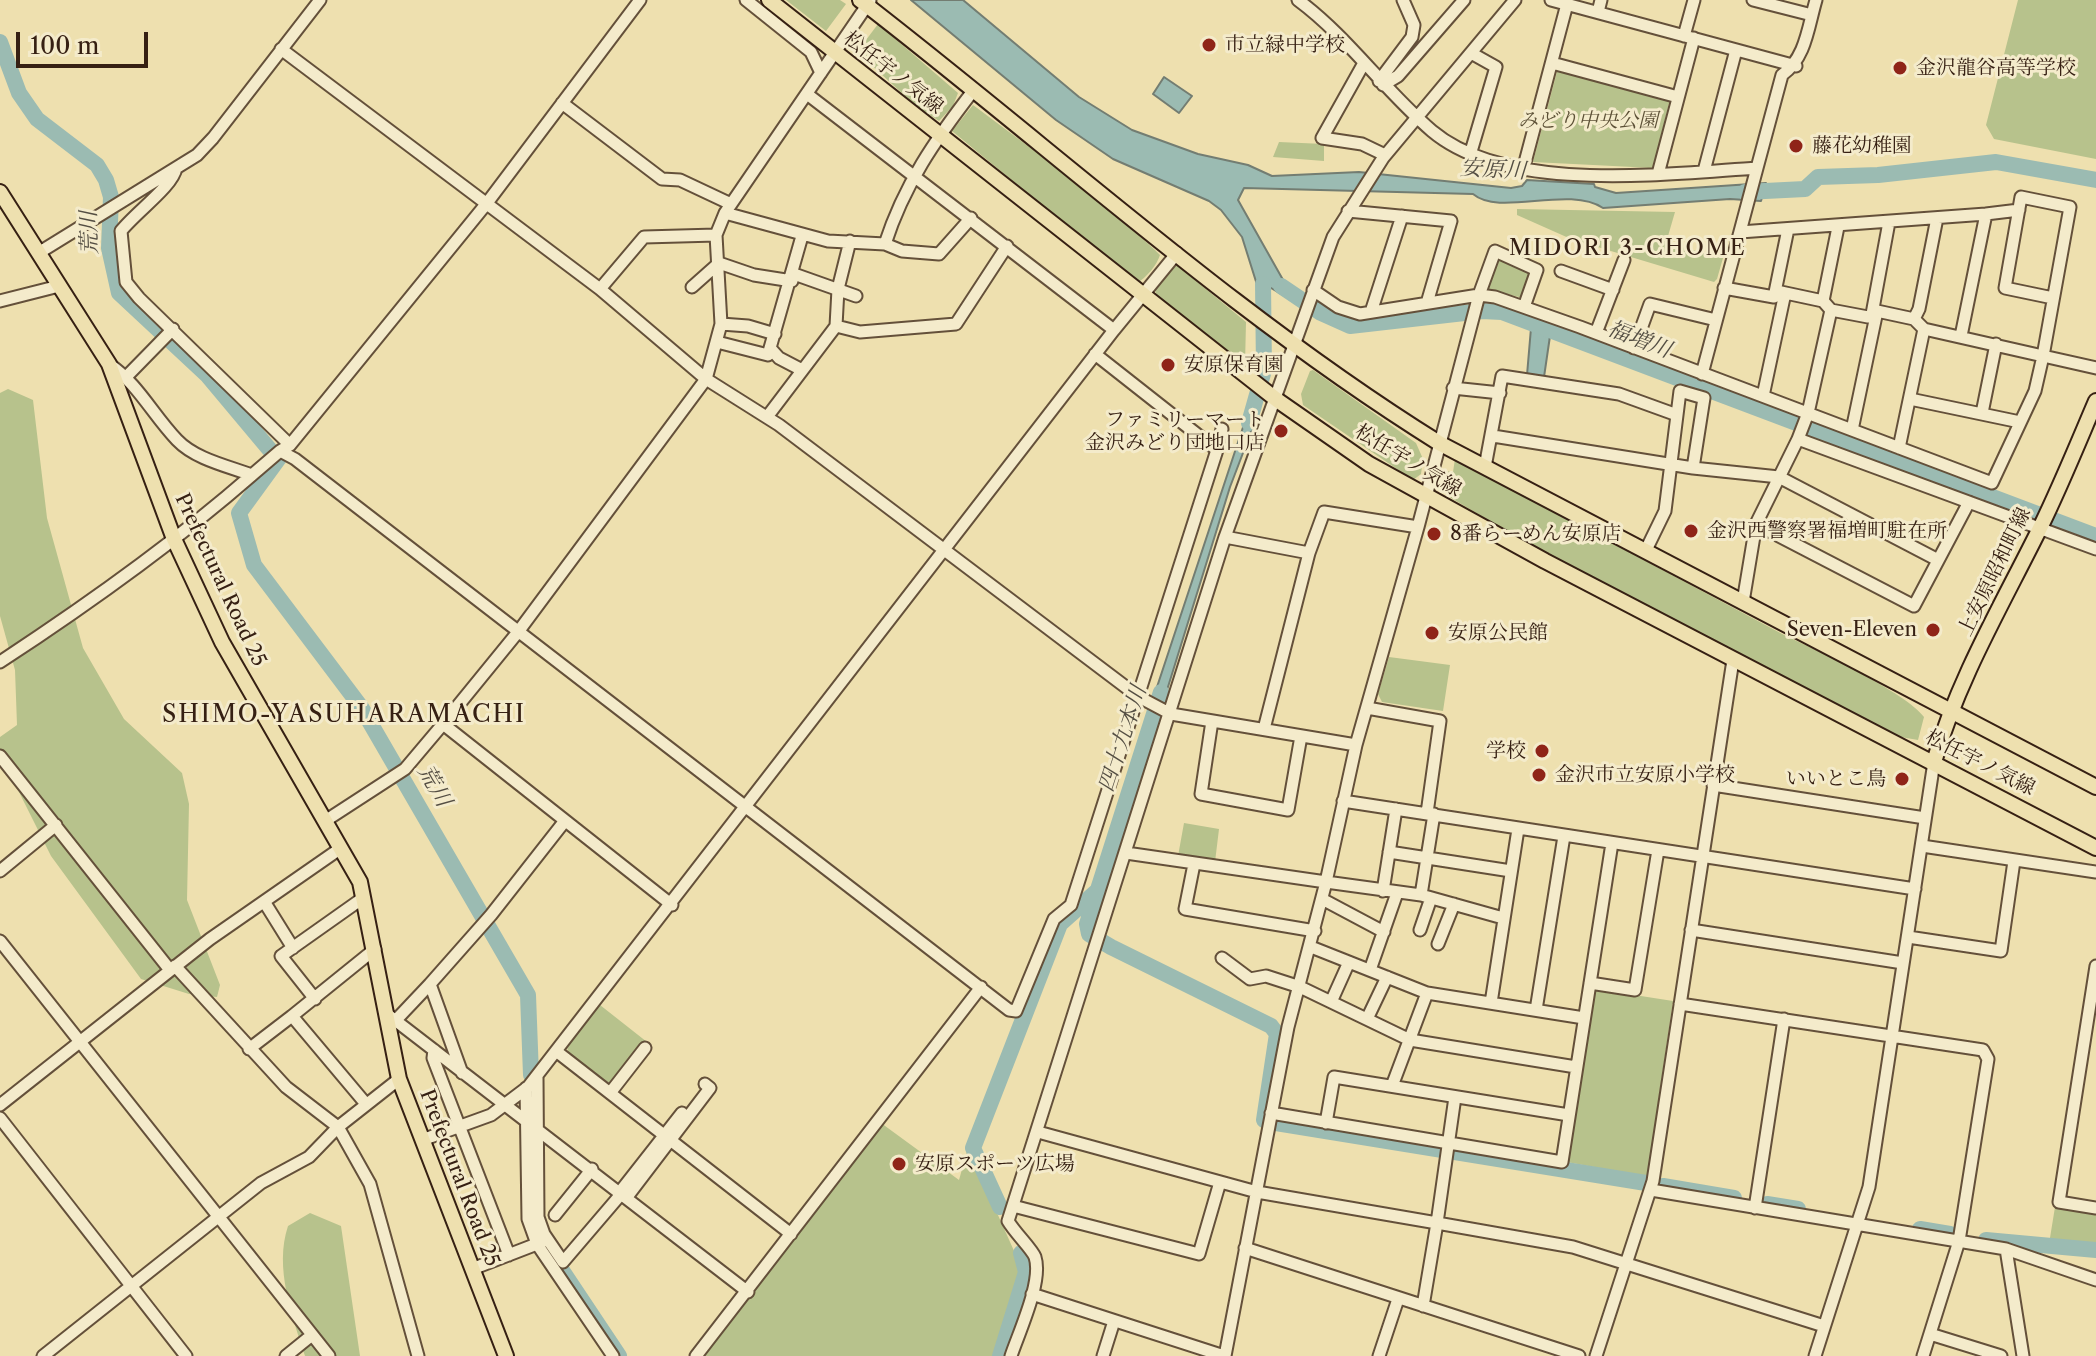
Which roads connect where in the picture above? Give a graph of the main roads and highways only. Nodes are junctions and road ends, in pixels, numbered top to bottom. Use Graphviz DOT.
graph roads {
  1 [pos="769,0"];
  2 [pos="866,2"];
  3 [pos="0,192"];
  4 [pos="2096,401"];
  5 [pos="1951,712"];
  6 [pos="1934,762"];
  7 [pos="2096,787"];
  8 [pos="2096,848"];
  9 [pos="506,1356"];
  1 -- 6 [label="main road, 松任宇ノ気線"];
  2 -- 5 [label="main road, 松任宇ノ気線"];
  3 -- 9 [label="main road, Prefectural Road 25"];
  4 -- 5 [label="main road, 上安原昭和町線"];
  5 -- 6 [label="main road, 上安原昭和町線"];
  5 -- 7 [label="main road, 松任宇ノ気線"];
  6 -- 8 [label="main road, 松任宇ノ気線"];
}
